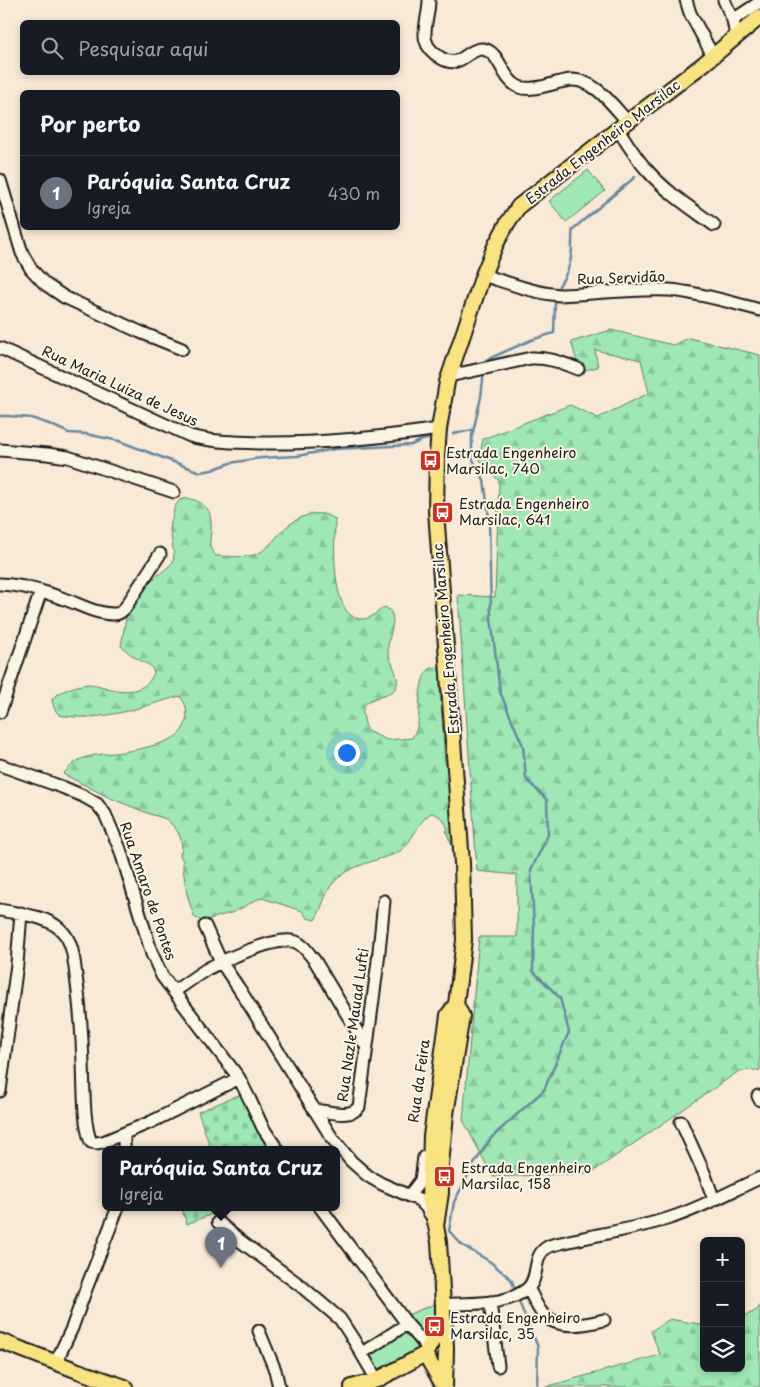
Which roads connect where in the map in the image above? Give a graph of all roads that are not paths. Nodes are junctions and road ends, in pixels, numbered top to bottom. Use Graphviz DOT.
graph roads {
  1 [pos="429,0"];
  2 [pos="686,0"];
  3 [pos="724,0"];
  4 [pos="760,2"];
  5 [pos="760,17"];
  6 [pos="733,20"];
  7 [pos="736,36"];
  8 [pos="713,56"];
  9 [pos="623,125"];
  10 [pos="0,180"];
  11 [pos="714,225"];
  12 [pos="483,275"];
  13 [pos="760,310"];
  14 [pos="0,348"];
  15 [pos="182,349"];
  16 [pos="14,353"];
  17 [pos="0,360"];
  18 [pos="578,369"];
  19 [pos="449,376"];
  20 [pos="439,429"];
  21 [pos="0,450"];
  22 [pos="174,492"];
  23 [pos="160,554"];
  24 [pos="0,584"];
  25 [pos="41,591"];
  26 [pos="0,712"];
  27 [pos="0,765"];
  28 [pos="384,901"];
  29 [pos="0,910"];
  30 [pos="22,914"];
  31 [pos="205,926"];
  32 [pos="221,962"];
  33 [pos="175,991"];
  34 [pos="0,997"];
  35 [pos="12,999"];
  36 [pos="366,1046"];
  37 [pos="239,1078"];
  38 [pos="0,1091"];
  39 [pos="314,1110"];
  40 [pos="681,1122"];
  41 [pos="124,1134"];
  42 [pos="124,1146"];
  43 [pos="275,1146"];
  44 [pos="339,1146"];
  45 [pos="340,1148"];
  46 [pos="760,1178"];
  47 [pos="427,1189"];
  48 [pos="714,1200"];
  49 [pos="116,1211"];
  50 [pos="323,1211"];
  51 [pos="218,1222"];
  52 [pos="528,1288"];
  53 [pos="490,1302"];
  54 [pos="443,1311"];
  55 [pos="604,1320"];
  56 [pos="408,1324"];
  57 [pos="259,1332"];
  58 [pos="0,1341"];
  59 [pos="426,1351"];
  60 [pos="362,1353"];
  61 [pos="56,1362"];
  62 [pos="498,1366"];
  63 [pos="374,1383"];
  64 [pos="444,1384"];
  65 [pos="125,1387"];
  66 [pos="280,1387"];
  67 [pos="352,1387"];
  1 -- 9 [label="street"];
  2 -- 8 [label="street"];
  3 -- 6 [label="street"];
  4 -- 6 [label="street"];
  5 -- 7 [label="main road, Estrada Engenheiro Marsilac"];
  6 -- 7 [label="street"];
  7 -- 8 [label="main road, Estrada Engenheiro Marsilac"];
  8 -- 9 [label="main road, Estrada Engenheiro Marsilac"];
  9 -- 11 [label="street"];
  9 -- 12 [label="main road, Estrada Engenheiro Marsilac"];
  10 -- 15 [label="street"];
  12 -- 13 [label="street, Rua Servidão"];
  12 -- 19 [label="main road, Estrada Engenheiro Marsilac"];
  14 -- 16 [label="street, Rua Maria Luiza de Jesus"];
  16 -- 17 [label="street"];
  16 -- 20 [label="street, Rua Maria Luiza de Jesus"];
  18 -- 19 [label="street"];
  19 -- 20 [label="main road, Estrada Engenheiro Marsilac"];
  20 -- 47 [label="main road, Estrada Engenheiro Marsilac"];
  21 -- 22 [label="street"];
  23 -- 25 [label="street"];
  24 -- 25 [label="street"];
  25 -- 26 [label="street"];
  27 -- 33 [label="street, Rua Amaro de Pontes"];
  28 -- 36 [label="street, Rua Nazle Mauad Lufti"];
  29 -- 30 [label="street"];
  30 -- 35 [label="street"];
  30 -- 41 [label="street"];
  31 -- 32 [label="street"];
  32 -- 33 [label="street"];
  32 -- 36 [label="street"];
  32 -- 39 [label="street"];
  33 -- 37 [label="street, Rua Amaro de Pontes"];
  34 -- 35 [label="street"];
  35 -- 38 [label="street"];
  36 -- 39 [label="street, Rua Nazle Mauad Lufti"];
  37 -- 41 [label="street"];
  37 -- 43 [label="street, Rua Amaro de Pontes"];
  39 -- 44 [label="street"];
  40 -- 48 [label="street"];
  41 -- 42 [label="street"];
  45 -- 47 [label="street"];
  46 -- 48 [label="street"];
  47 -- 54 [label="main road, Estrada Engenheiro Marsilac"];
  48 -- 52 [label="street"];
  49 -- 61 [label="street"];
  50 -- 56 [label="street"];
  51 -- 60 [label="street"];
  52 -- 53 [label="street"];
  52 -- 55 [label="street"];
  53 -- 54 [label="street"];
  53 -- 62 [label="street"];
  54 -- 59 [label="main road, Estrada Engenheiro Marsilac"];
  54 -- 64 [label="main road, Estrada Engenheiro Marsilac"];
  56 -- 59 [label="street"];
  56 -- 60 [label="street"];
  57 -- 66 [label="street"];
  58 -- 61 [label="main road"];
  59 -- 63 [label="main road"];
  59 -- 64 [label="main road"];
  60 -- 63 [label="street"];
  61 -- 65 [label="main road"];
  63 -- 67 [label="main road"];
}
